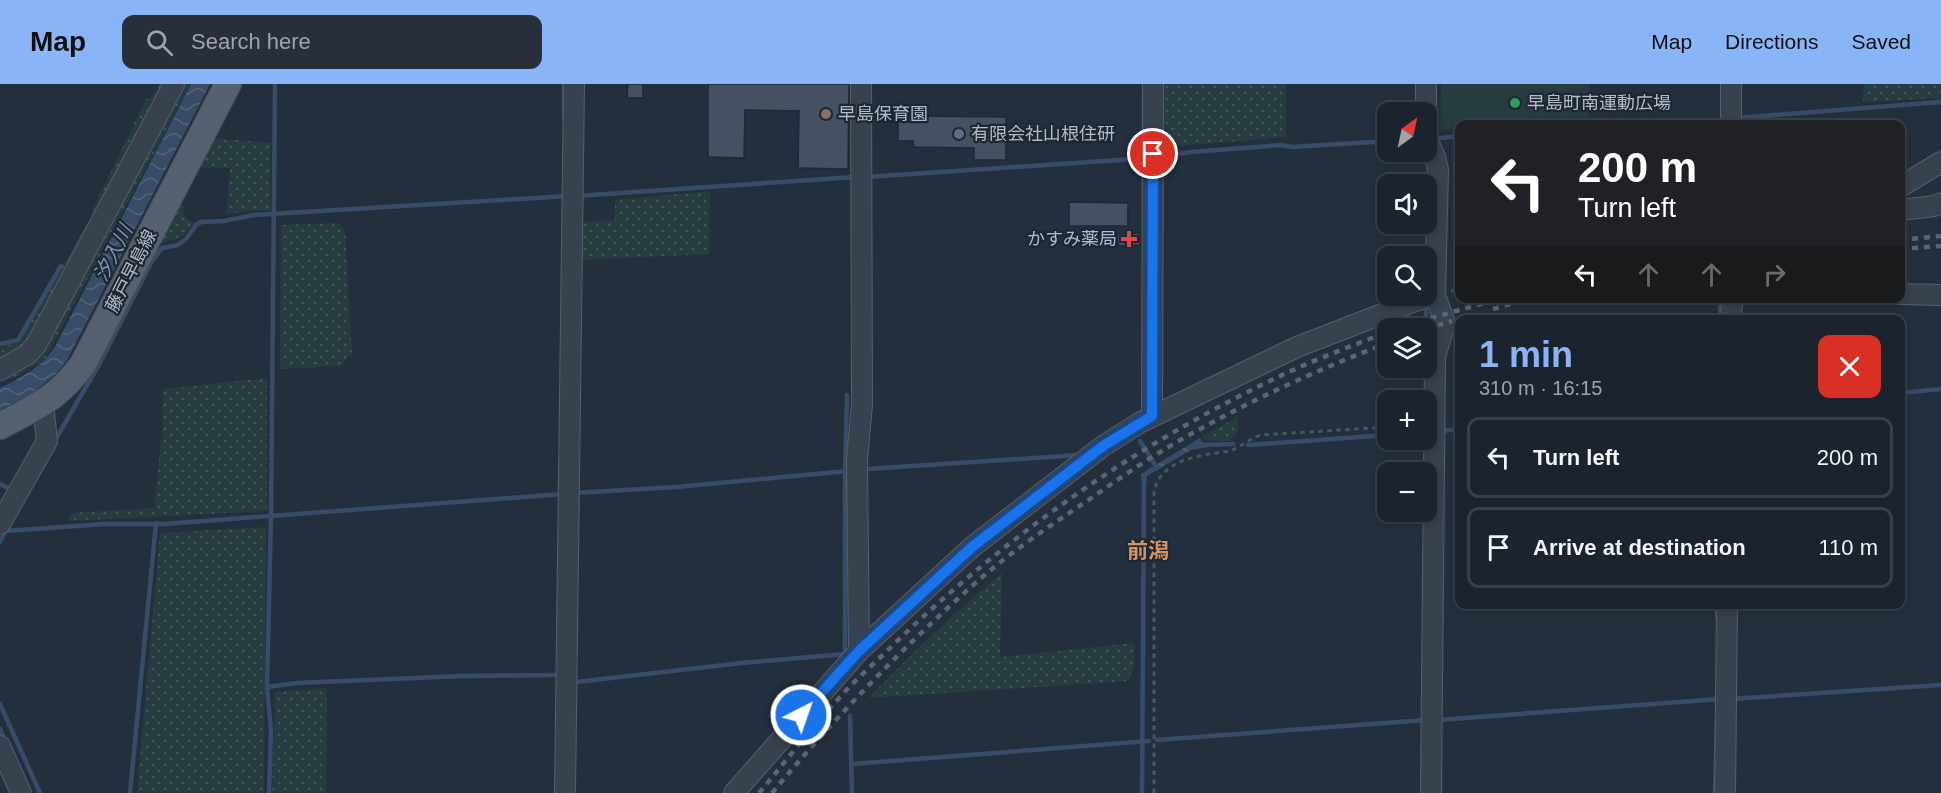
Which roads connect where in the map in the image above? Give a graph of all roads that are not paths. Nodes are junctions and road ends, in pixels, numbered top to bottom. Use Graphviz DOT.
graph roads {
  1 [pos="174,84"];
  2 [pos="228,84"];
  3 [pos="574,84"];
  4 [pos="861,84"];
  5 [pos="1153,84"];
  6 [pos="1426,84"];
  7 [pos="1731,84"];
  8 [pos="1426,102"];
  9 [pos="1731,119"];
  10 [pos="1435,162"];
  11 [pos="1941,162"];
  12 [pos="1905,184"];
  13 [pos="1941,203"];
  14 [pos="1905,210"];
  15 [pos="1432,246"];
  16 [pos="1905,294"];
  17 [pos="1941,295"];
  18 [pos="1405,306"];
  19 [pos="1434,306"];
  20 [pos="0,370"];
  21 [pos="43,404"];
  22 [pos="1146,419"];
  23 [pos="0,426"];
  24 [pos="0,524"];
  25 [pos="1727,609"];
  26 [pos="859,651"];
  27 [pos="0,746"];
  28 [pos="21,793"];
  29 [pos="565,793"];
  30 [pos="734,793"];
  31 [pos="1431,793"];
  32 [pos="1725,793"];
  1 -- 20 [label="street"];
  2 -- 21 [label="main road, 藤戸早島線"];
  3 -- 29 [label="street"];
  4 -- 26 [label="street"];
  5 -- 22 [label="street"];
  6 -- 8 [label="street"];
  7 -- 9 [label="street"];
  10 -- 15 [label="street"];
  11 -- 12 [label="street"];
  13 -- 14 [label="street"];
  16 -- 17 [label="street"];
  18 -- 22 [label="street"];
  19 -- 31 [label="street"];
  21 -- 23 [label="main road, 藤戸早島線"];
  21 -- 24 [label="street"];
  22 -- 26 [label="street"];
  25 -- 32 [label="street"];
  26 -- 30 [label="street"];
  27 -- 28 [label="street"];
}
